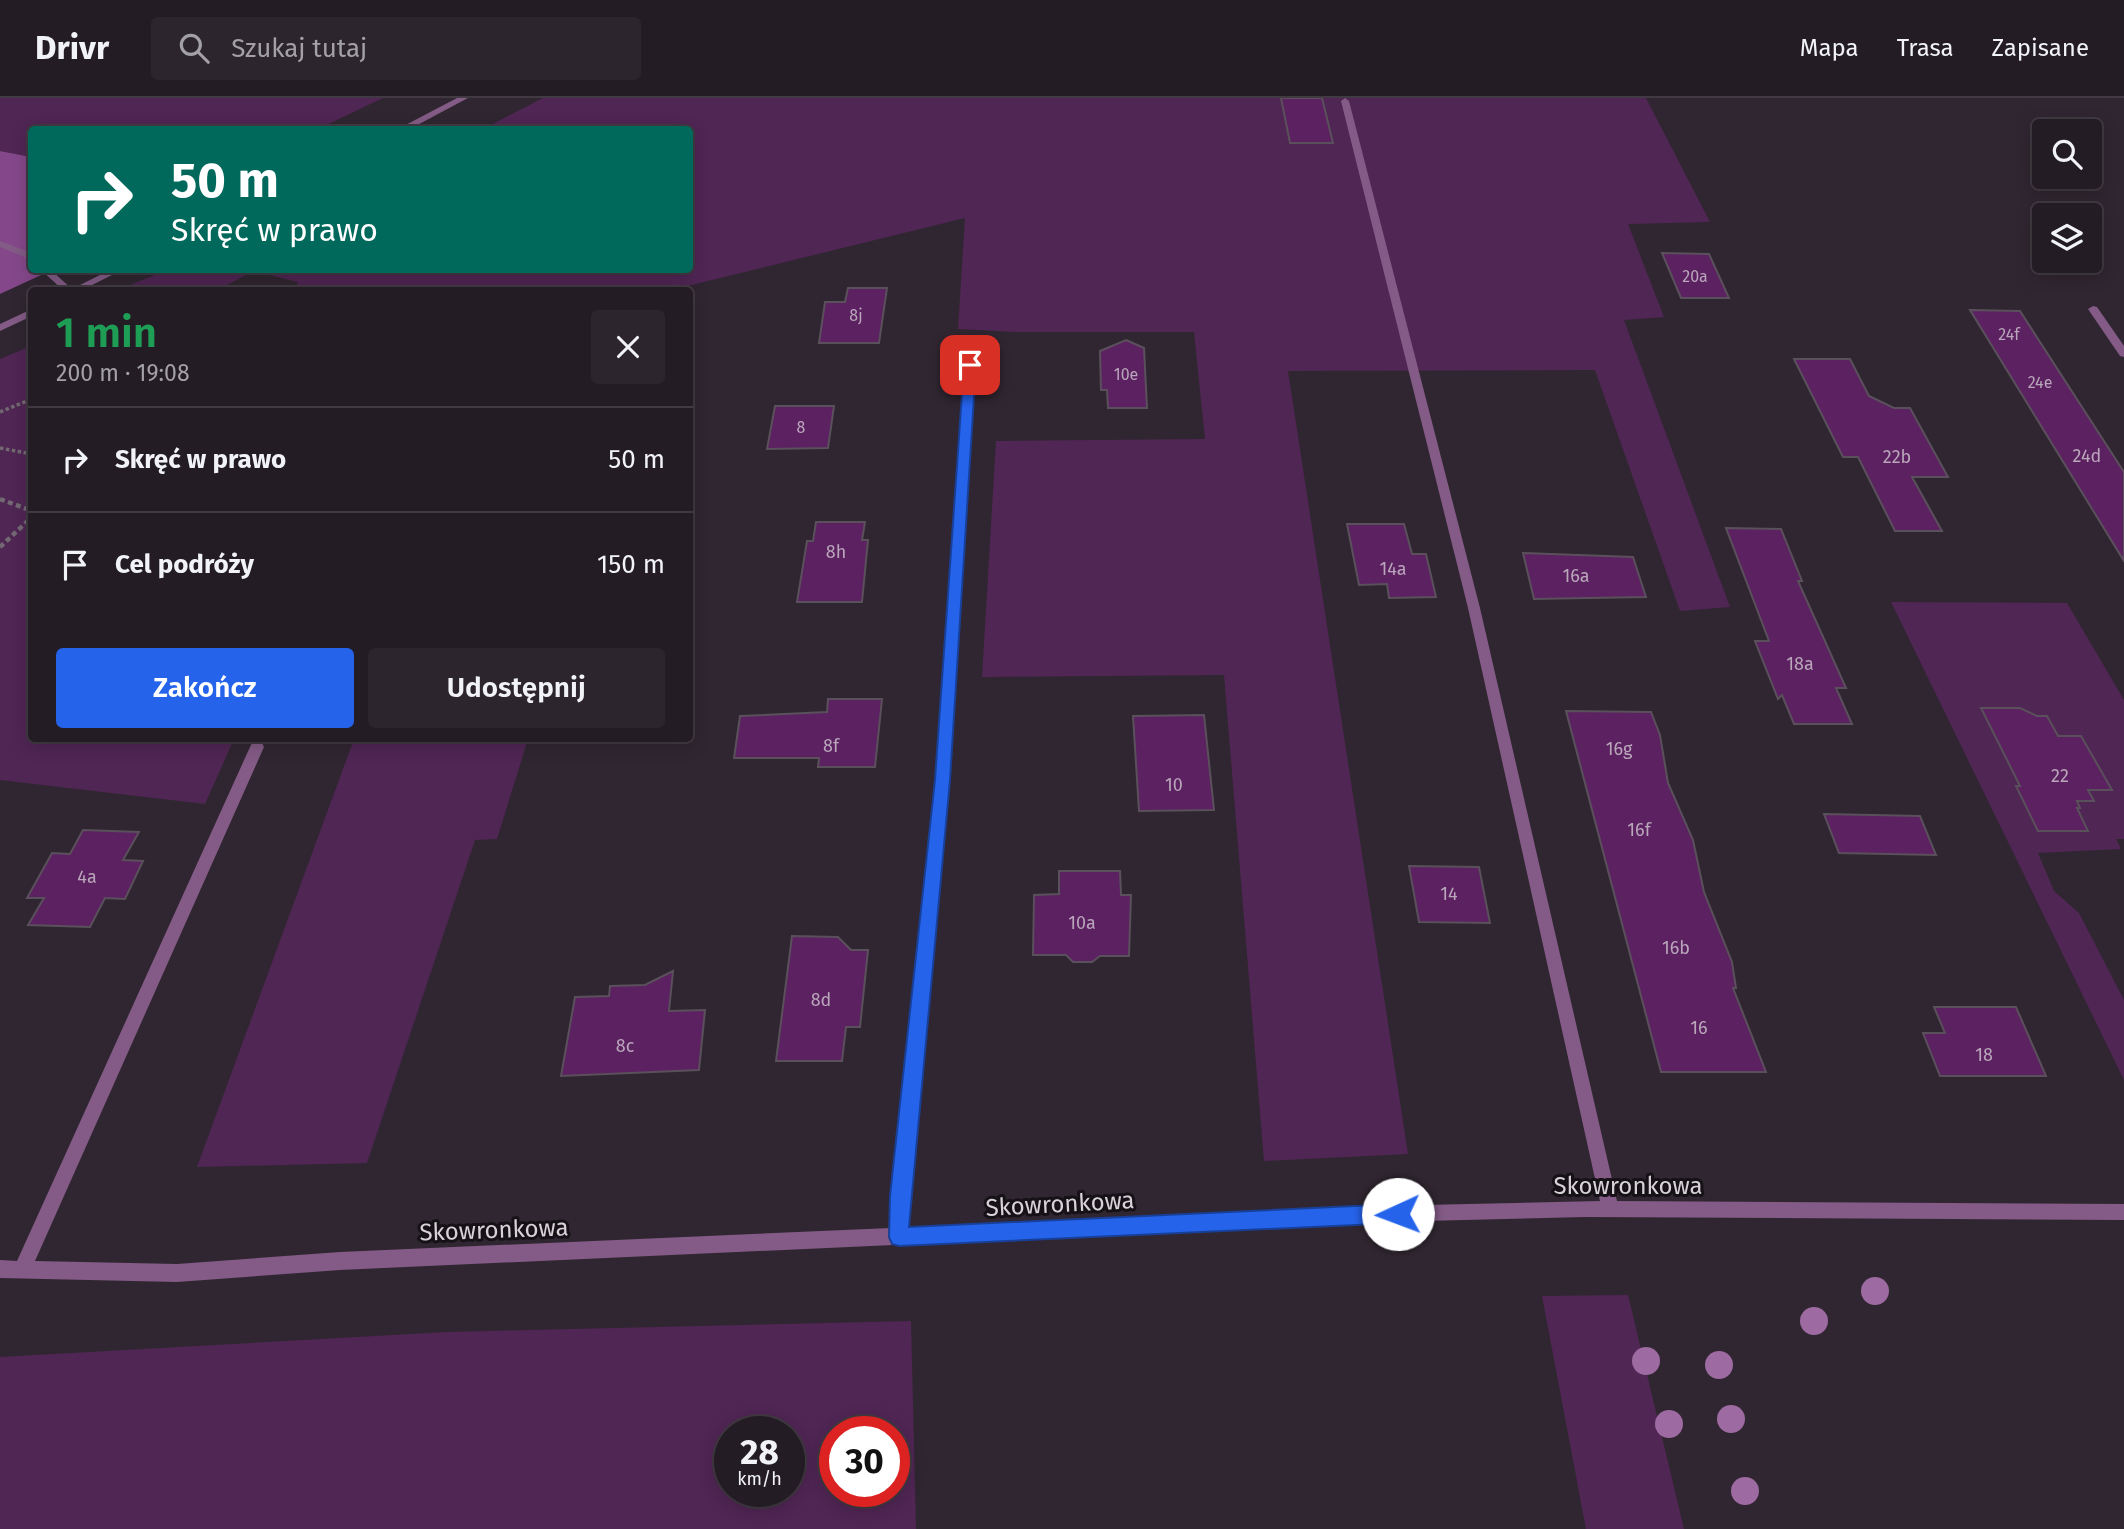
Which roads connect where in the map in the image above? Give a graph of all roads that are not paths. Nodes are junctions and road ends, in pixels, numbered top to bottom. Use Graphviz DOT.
graph roads {
  1 [pos="464,98"];
  2 [pos="1345,101"];
  3 [pos="408,126"];
  4 [pos="0,244"];
  5 [pos="28,255"];
  6 [pos="49,273"];
  7 [pos="111,273"];
  8 [pos="65,287"];
  9 [pos="81,287"];
  10 [pos="2093,309"];
  11 [pos="28,314"];
  12 [pos="0,328"];
  13 [pos="2124,354"];
  14 [pos="970,365"];
  15 [pos="257,747"];
  16 [pos="1611,1210"];
  17 [pos="2124,1212"];
  18 [pos="899,1237"];
  19 [pos="0,1269"];
  20 [pos="22,1270"];
  1 -- 3 [label="street"];
  2 -- 16 [label="street"];
  4 -- 5 [label="street"];
  6 -- 8 [label="street"];
  7 -- 9 [label="street"];
  10 -- 13 [label="street"];
  11 -- 12 [label="street"];
  14 -- 18 [label="street"];
  15 -- 20 [label="street"];
  16 -- 17 [label="street, Skowronkowa"];
  16 -- 18 [label="street, Skowronkowa"];
  18 -- 20 [label="street, Skowronkowa"];
  19 -- 20 [label="street, Skowronkowa"];
}
